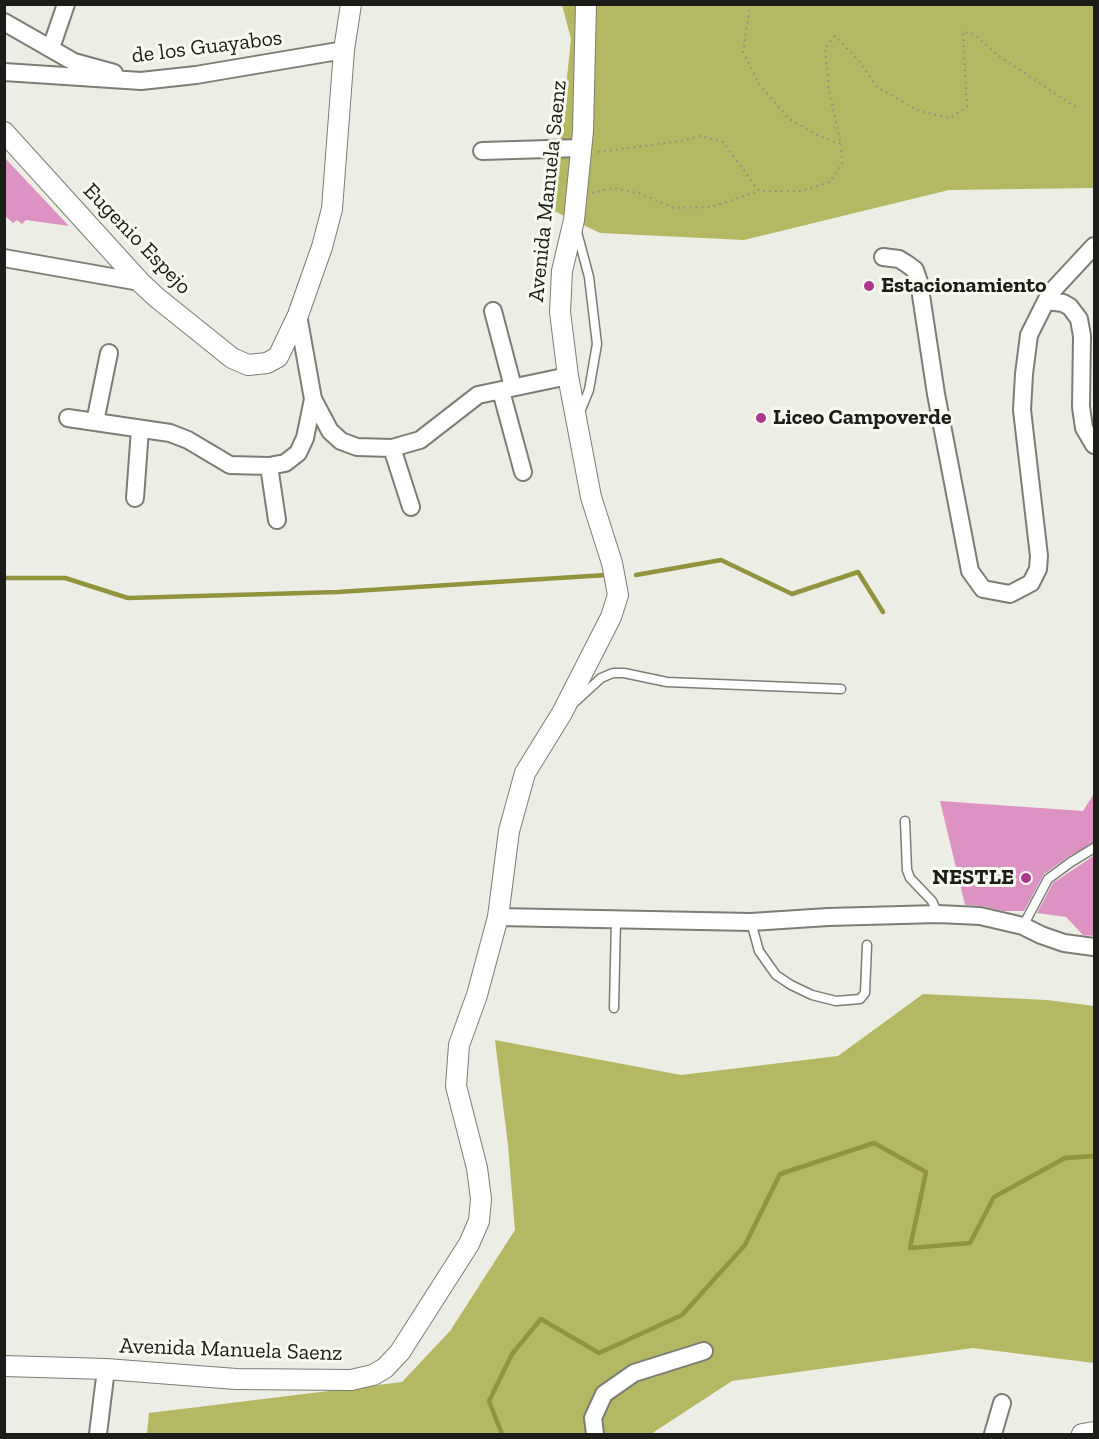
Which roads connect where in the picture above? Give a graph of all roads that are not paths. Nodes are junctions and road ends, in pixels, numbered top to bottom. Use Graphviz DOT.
graph roads {
  1 [pos="66,4"];
  2 [pos="351,4"];
  3 [pos="586,4"];
  4 [pos="4,22"];
  5 [pos="51,48"];
  6 [pos="344,50"];
  7 [pos="4,72"];
  8 [pos="141,81"];
  9 [pos="4,132"];
  10 [pos="482,151"];
  11 [pos="581,151"];
  12 [pos="574,219"];
  13 [pos="1095,246"];
  14 [pos="883,256"];
  15 [pos="4,258"];
  16 [pos="140,282"];
  17 [pos="1046,301"];
  18 [pos="493,311"];
  19 [pos="298,315"];
  20 [pos="109,353"];
  21 [pos="568,376"];
  22 [pos="507,389"];
  23 [pos="313,399"];
  24 [pos="68,418"];
  25 [pos="576,420"];
  26 [pos="95,422"];
  27 [pos="140,429"];
  28 [pos="1095,445"];
  29 [pos="392,448"];
  30 [pos="270,466"];
  31 [pos="523,472"];
  32 [pos="135,498"];
  33 [pos="411,507"];
  34 [pos="277,520"];
  35 [pos="841,689"];
  36 [pos="562,713"];
  37 [pos="905,821"];
  38 [pos="1095,848"];
  39 [pos="939,914"];
  40 [pos="498,917"];
  41 [pos="616,919"];
  42 [pos="751,922"];
  43 [pos="1023,926"];
  44 [pos="867,945"];
  45 [pos="1095,946"];
  46 [pos="614,1008"];
  47 [pos="704,1351"];
  48 [pos="4,1366"];
  49 [pos="106,1369"];
  50 [pos="1002,1403"];
  51 [pos="1095,1432"];
  52 [pos="98,1434"];
  53 [pos="595,1434"];
  54 [pos="993,1434"];
  55 [pos="1082,1434"];
  1 -- 5 [label="street"];
  2 -- 6 [label="street, Eugenio Espejo"];
  3 -- 11 [label="street, Avenida Manuela Saenz"];
  4 -- 5 [label="street"];
  5 -- 8 [label="street"];
  6 -- 8 [label="street, de los Guayabos"];
  6 -- 19 [label="street, Eugenio Espejo"];
  7 -- 8 [label="street, de los Guayabos"];
  9 -- 16 [label="street, Eugenio Espejo"];
  10 -- 11 [label="street"];
  11 -- 12 [label="street, Avenida Manuela Saenz"];
  12 -- 21 [label="street, Avenida Manuela Saenz"];
  12 -- 25 [label="lane"];
  13 -- 17 [label="street"];
  14 -- 17 [label="street"];
  15 -- 16 [label="street"];
  16 -- 19 [label="street, Eugenio Espejo"];
  17 -- 28 [label="street"];
  18 -- 22 [label="street"];
  19 -- 23 [label="street"];
  20 -- 26 [label="street"];
  21 -- 22 [label="street"];
  21 -- 25 [label="street, Avenida Manuela Saenz"];
  22 -- 29 [label="street"];
  22 -- 31 [label="street"];
  23 -- 29 [label="street"];
  23 -- 30 [label="street"];
  24 -- 26 [label="street"];
  25 -- 36 [label="street, Avenida Manuela Saenz"];
  26 -- 27 [label="street"];
  27 -- 30 [label="street"];
  27 -- 32 [label="street"];
  29 -- 33 [label="street"];
  30 -- 34 [label="street"];
  35 -- 36 [label="lane"];
  36 -- 40 [label="street, Avenida Manuela Saenz"];
  37 -- 39 [label="lane"];
  38 -- 43 [label="lane"];
  39 -- 42 [label="street"];
  39 -- 43 [label="street"];
  40 -- 41 [label="street"];
  40 -- 49 [label="street, Avenida Manuela Saenz"];
  41 -- 42 [label="street"];
  41 -- 46 [label="lane"];
  42 -- 44 [label="lane"];
  43 -- 45 [label="street"];
  47 -- 53 [label="street"];
  48 -- 49 [label="street, Avenida Manuela Saenz"];
  49 -- 52 [label="street"];
  50 -- 54 [label="street"];
  51 -- 55 [label="street"];
}
